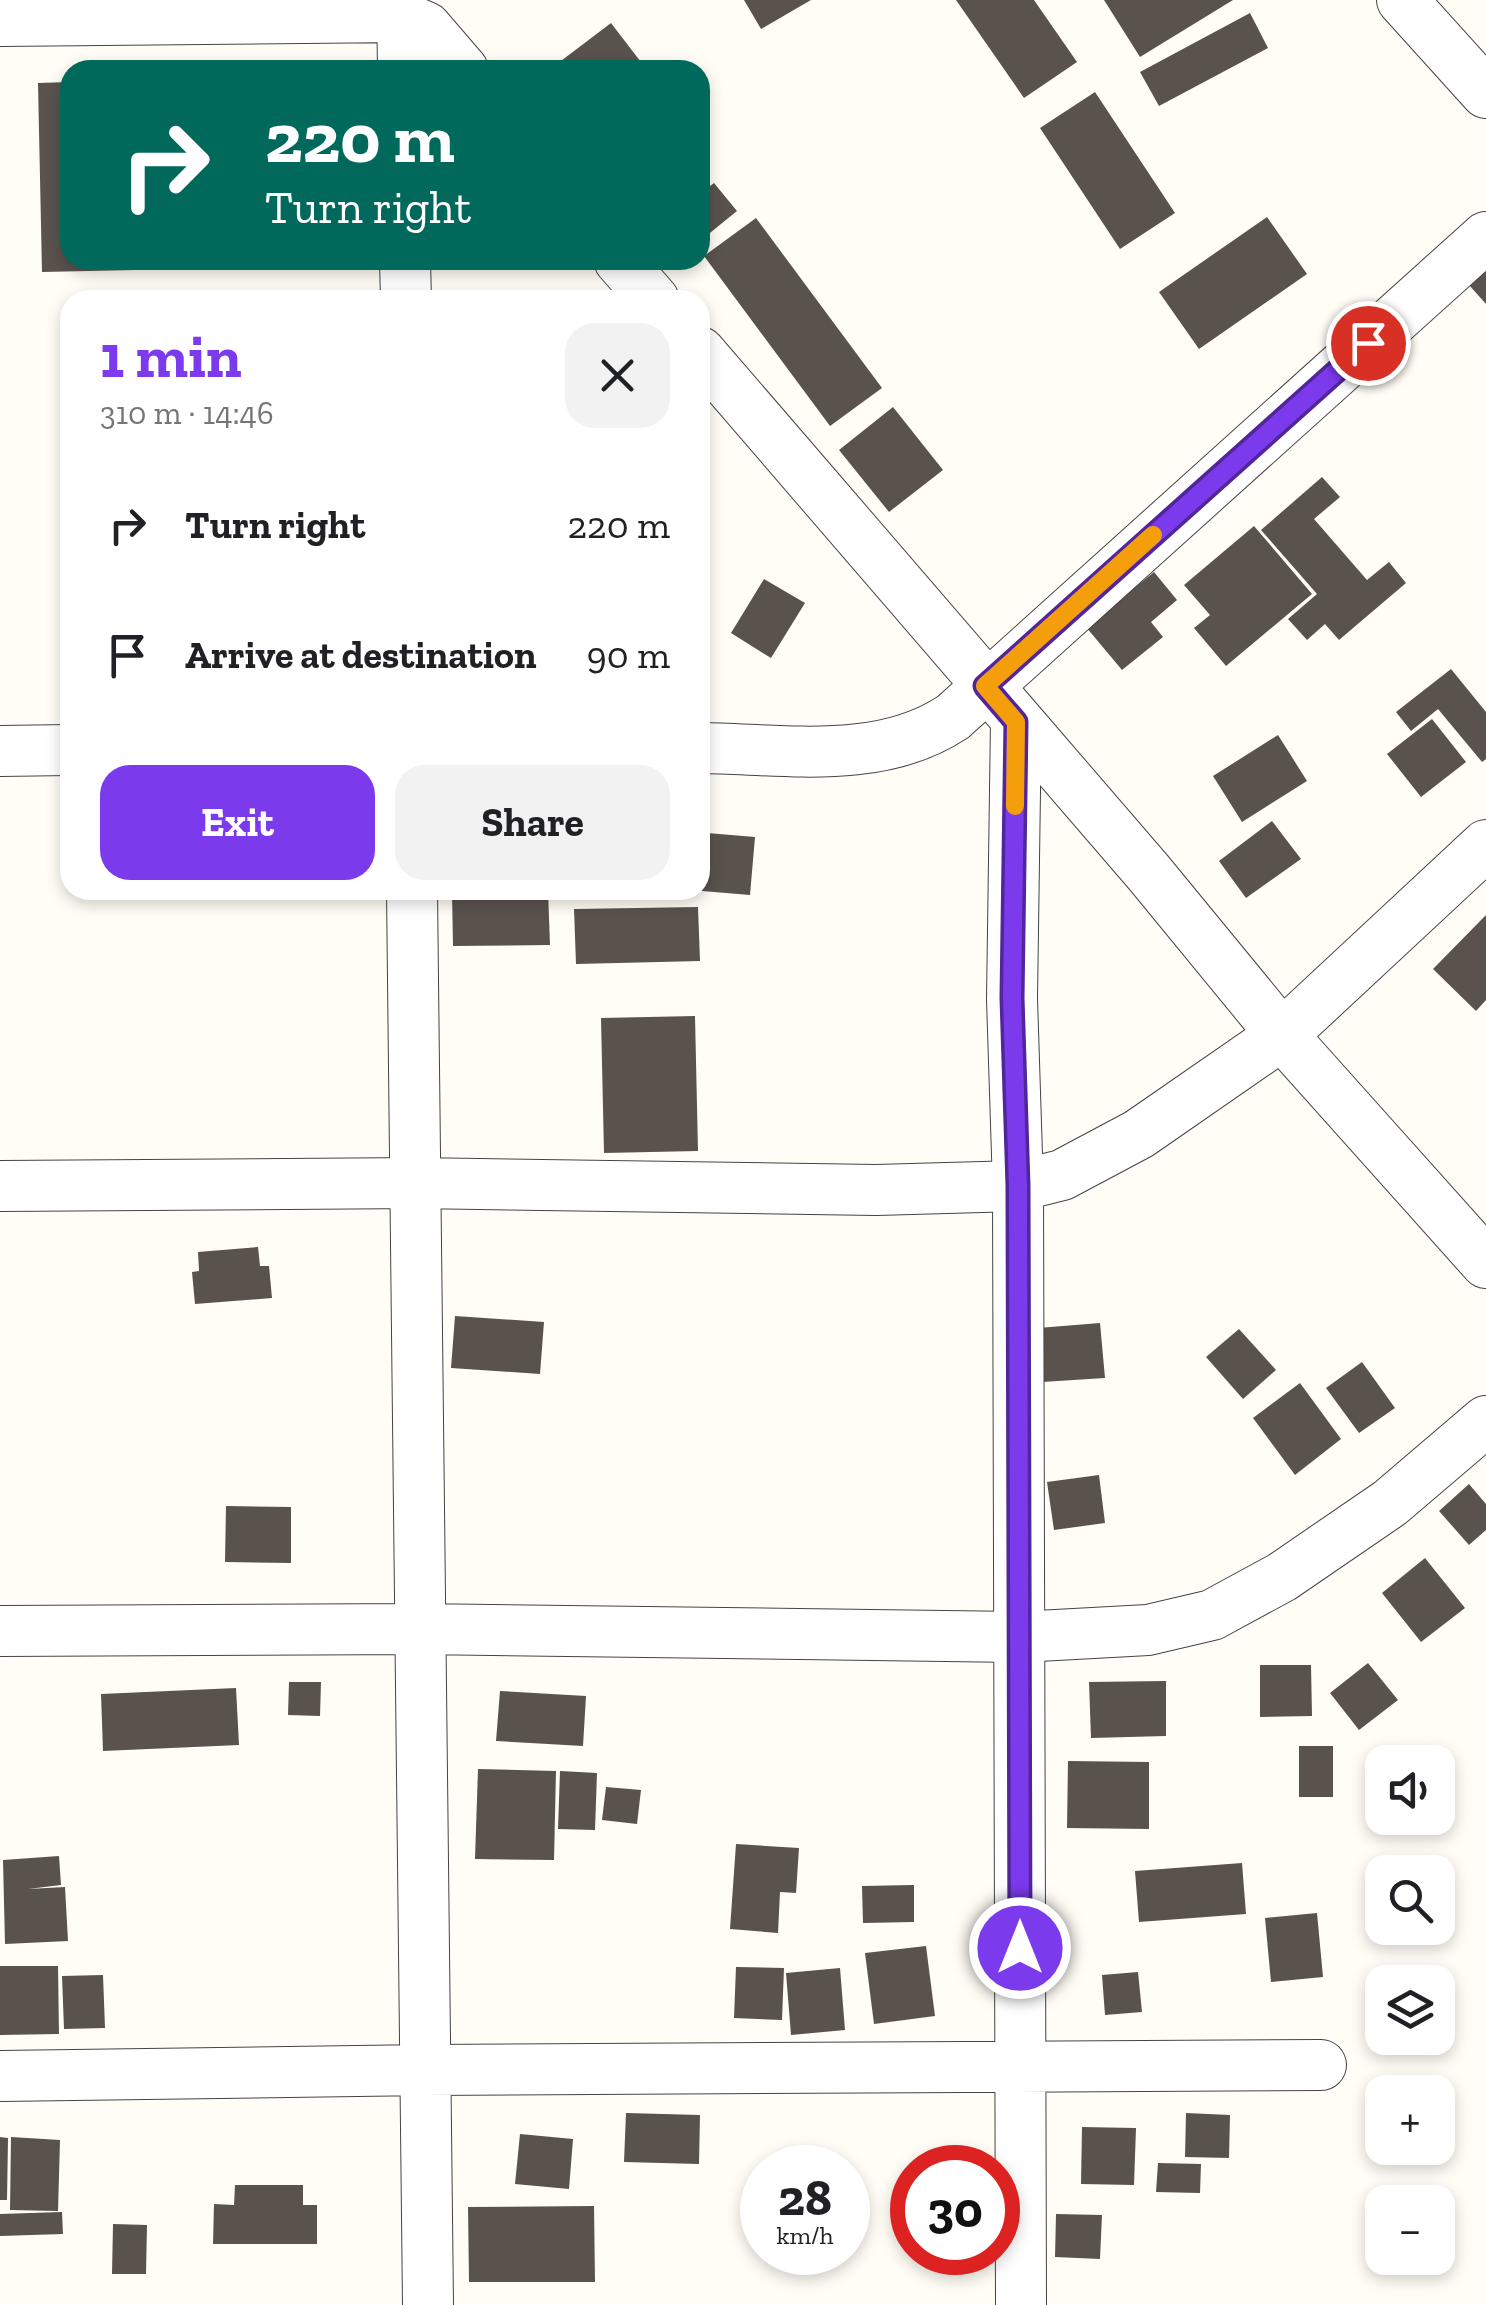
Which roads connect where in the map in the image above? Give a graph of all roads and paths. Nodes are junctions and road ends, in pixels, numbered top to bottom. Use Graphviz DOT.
graph roads {
  1 [pos="1402,0"];
  2 [pos="422,11"];
  3 [pos="0,21"];
  4 [pos="406,60"];
  5 [pos="456,60"];
  6 [pos="1486,93"];
  7 [pos="1486,237"];
  8 [pos="628,270"];
  9 [pos="646,290"];
  10 [pos="710,364"];
  11 [pos="1000,704"];
  12 [pos="710,748"];
  13 [pos="60,750"];
  14 [pos="0,751"];
  15 [pos="1486,845"];
  16 [pos="412,900"];
  17 [pos="1282,1036"];
  18 [pos="416,1183"];
  19 [pos="0,1186"];
  20 [pos="1018,1186"];
  21 [pos="1486,1263"];
  22 [pos="1486,1421"];
  23 [pos="420,1629"];
  24 [pos="0,1632"];
  25 [pos="1020,1637"];
  26 [pos="1021,2065"];
  27 [pos="1322,2065"];
  28 [pos="426,2070"];
  29 [pos="0,2076"];
  30 [pos="428,2305"];
  31 [pos="1022,2305"];
  1 -- 6 [label="street"];
  2 -- 3 [label="street"];
  2 -- 4 [label="street"];
  2 -- 5 [label="street"];
  7 -- 11 [label="street"];
  8 -- 9 [label="street"];
  10 -- 11 [label="street"];
  11 -- 12 [label="street"];
  11 -- 17 [label="street"];
  11 -- 20 [label="street"];
  13 -- 14 [label="street"];
  15 -- 17 [label="street"];
  16 -- 18 [label="street"];
  17 -- 20 [label="street"];
  17 -- 21 [label="street"];
  18 -- 19 [label="street"];
  18 -- 20 [label="street"];
  18 -- 23 [label="street"];
  20 -- 25 [label="street"];
  22 -- 25 [label="street"];
  23 -- 24 [label="street"];
  23 -- 25 [label="street"];
  23 -- 28 [label="street"];
  25 -- 26 [label="street"];
  26 -- 27 [label="street"];
  26 -- 28 [label="street"];
  26 -- 31 [label="street"];
  28 -- 29 [label="street"];
  28 -- 30 [label="street"];
}
